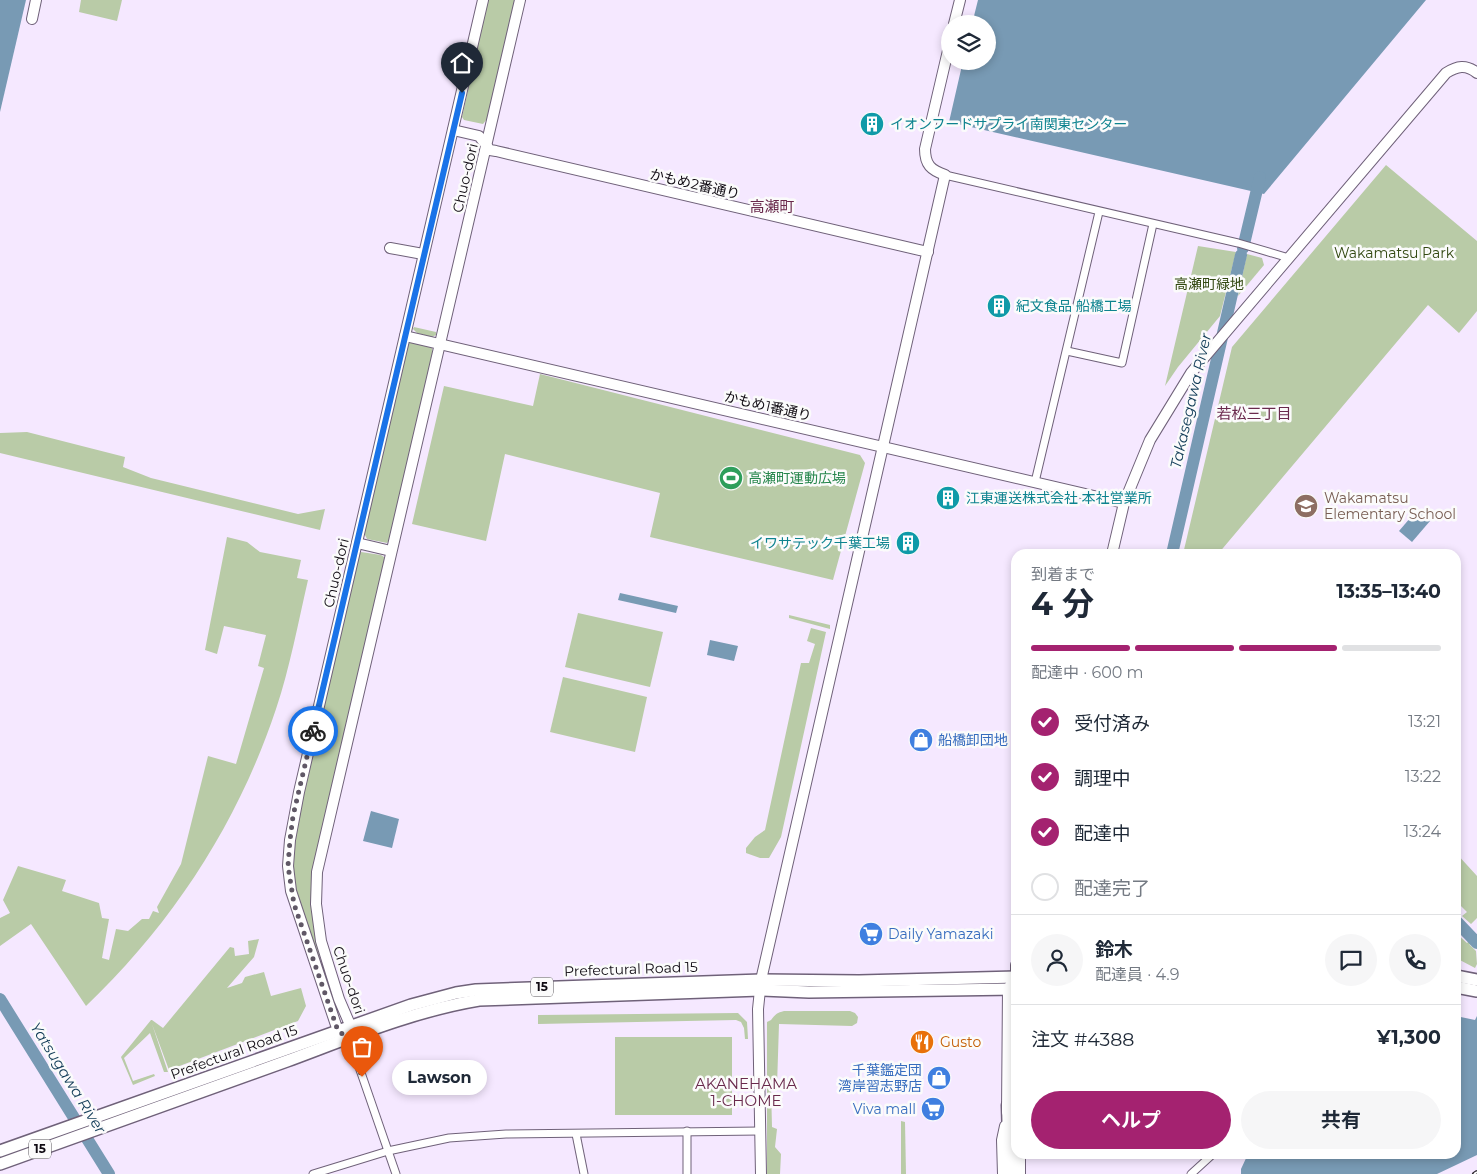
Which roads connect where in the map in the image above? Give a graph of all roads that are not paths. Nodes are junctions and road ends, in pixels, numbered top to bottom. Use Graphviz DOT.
graph roads {
  1 [pos="36,0"];
  2 [pos="483,0"];
  3 [pos="520,0"];
  4 [pos="960,0"];
  5 [pos="956,15"];
  6 [pos="32,19"];
  7 [pos="943,70"];
  8 [pos="1477,73"];
  9 [pos="453,130"];
  10 [pos="486,146"];
  11 [pos="945,175"];
  12 [pos="1099,212"];
  13 [pos="1153,224"];
  14 [pos="390,248"];
  15 [pos="928,252"];
  16 [pos="423,254"];
  17 [pos="1289,258"];
  18 [pos="405,336"];
  19 [pos="439,344"];
  20 [pos="1067,351"];
  21 [pos="883,448"];
  22 [pos="1035,482"];
  23 [pos="1124,503"];
  24 [pos="357,543"];
  25 [pos="1113,549"];
  26 [pos="391,551"];
  27 [pos="1461,977"];
  28 [pos="1477,980"];
  29 [pos="1011,983"];
  30 [pos="760,985"];
  31 [pos="1461,988"];
  32 [pos="1477,991"];
  33 [pos="338,1031"];
  34 [pos="350,1032"];
  35 [pos="1011,1044"];
  36 [pos="1008,1105"];
  37 [pos="92,1125"];
  38 [pos="78,1130"];
  39 [pos="760,1130"];
  40 [pos="687,1132"];
  41 [pos="576,1134"];
  42 [pos="388,1151"];
  43 [pos="0,1152"];
  44 [pos="1020,1159"];
  45 [pos="1208,1159"];
  46 [pos="0,1164"];
  47 [pos="313,1174"];
  48 [pos="396,1174"];
  49 [pos="584,1174"];
  50 [pos="687,1174"];
  51 [pos="761,1174"];
  52 [pos="1003,1174"];
  53 [pos="1010,1174"];
  54 [pos="1020,1174"];
  55 [pos="1191,1174"];
  1 -- 6 [label="street"];
  2 -- 9 [label="street, Chuo-dori"];
  3 -- 10 [label="street, Chuo-dori"];
  4 -- 5 [label="street"];
  7 -- 11 [label="street"];
  8 -- 17 [label="street"];
  9 -- 10 [label="street, かもめ2番通り"];
  9 -- 16 [label="street, Chuo-dori"];
  10 -- 15 [label="street, かもめ2番通り"];
  10 -- 19 [label="street, Chuo-dori"];
  11 -- 12 [label="street"];
  11 -- 15 [label="street"];
  12 -- 13 [label="street"];
  12 -- 20 [label="street"];
  13 -- 17 [label="street"];
  13 -- 20 [label="street"];
  14 -- 16 [label="street"];
  15 -- 21 [label="street"];
  16 -- 18 [label="street, Chuo-dori"];
  17 -- 23 [label="street"];
  18 -- 19 [label="street, かもめ1番通り"];
  18 -- 24 [label="street, Chuo-dori"];
  19 -- 21 [label="street, かもめ1番通り"];
  19 -- 26 [label="street, Chuo-dori"];
  20 -- 22 [label="street"];
  21 -- 22 [label="street, かもめ1番通り"];
  21 -- 30 [label="street"];
  22 -- 23 [label="street, かもめ1番通り"];
  23 -- 25 [label="street"];
  24 -- 26 [label="street"];
  24 -- 33 [label="street, Chuo-dori"];
  26 -- 34 [label="street, Chuo-dori"];
  27 -- 28 [label="main road"];
  29 -- 30 [label="main road, Prefectural Road 15 / 15"];
  30 -- 34 [label="main road, Prefectural Road 15 / 15"];
  30 -- 39 [label="street"];
  31 -- 32 [label="main road"];
  33 -- 34 [label="main road, Prefectural Road 15 / 15"];
  33 -- 37 [label="main road, Prefectural Road 15 / 15"];
  34 -- 37 [label="main road, Prefectural Road 15 / 15"];
  34 -- 42 [label="street"];
  35 -- 36 [label="street"];
  36 -- 52 [label="street"];
  36 -- 53 [label="highway"];
  37 -- 38 [label="main road, 15"];
  38 -- 43 [label="main road, 15"];
  38 -- 46 [label="main road, 15"];
  39 -- 40 [label="street"];
  39 -- 51 [label="street"];
  40 -- 41 [label="street"];
  40 -- 50 [label="street"];
  41 -- 42 [label="street"];
  41 -- 49 [label="street"];
  42 -- 47 [label="street"];
  42 -- 48 [label="street"];
  44 -- 54 [label="street"];
  45 -- 55 [label="street"];
}
